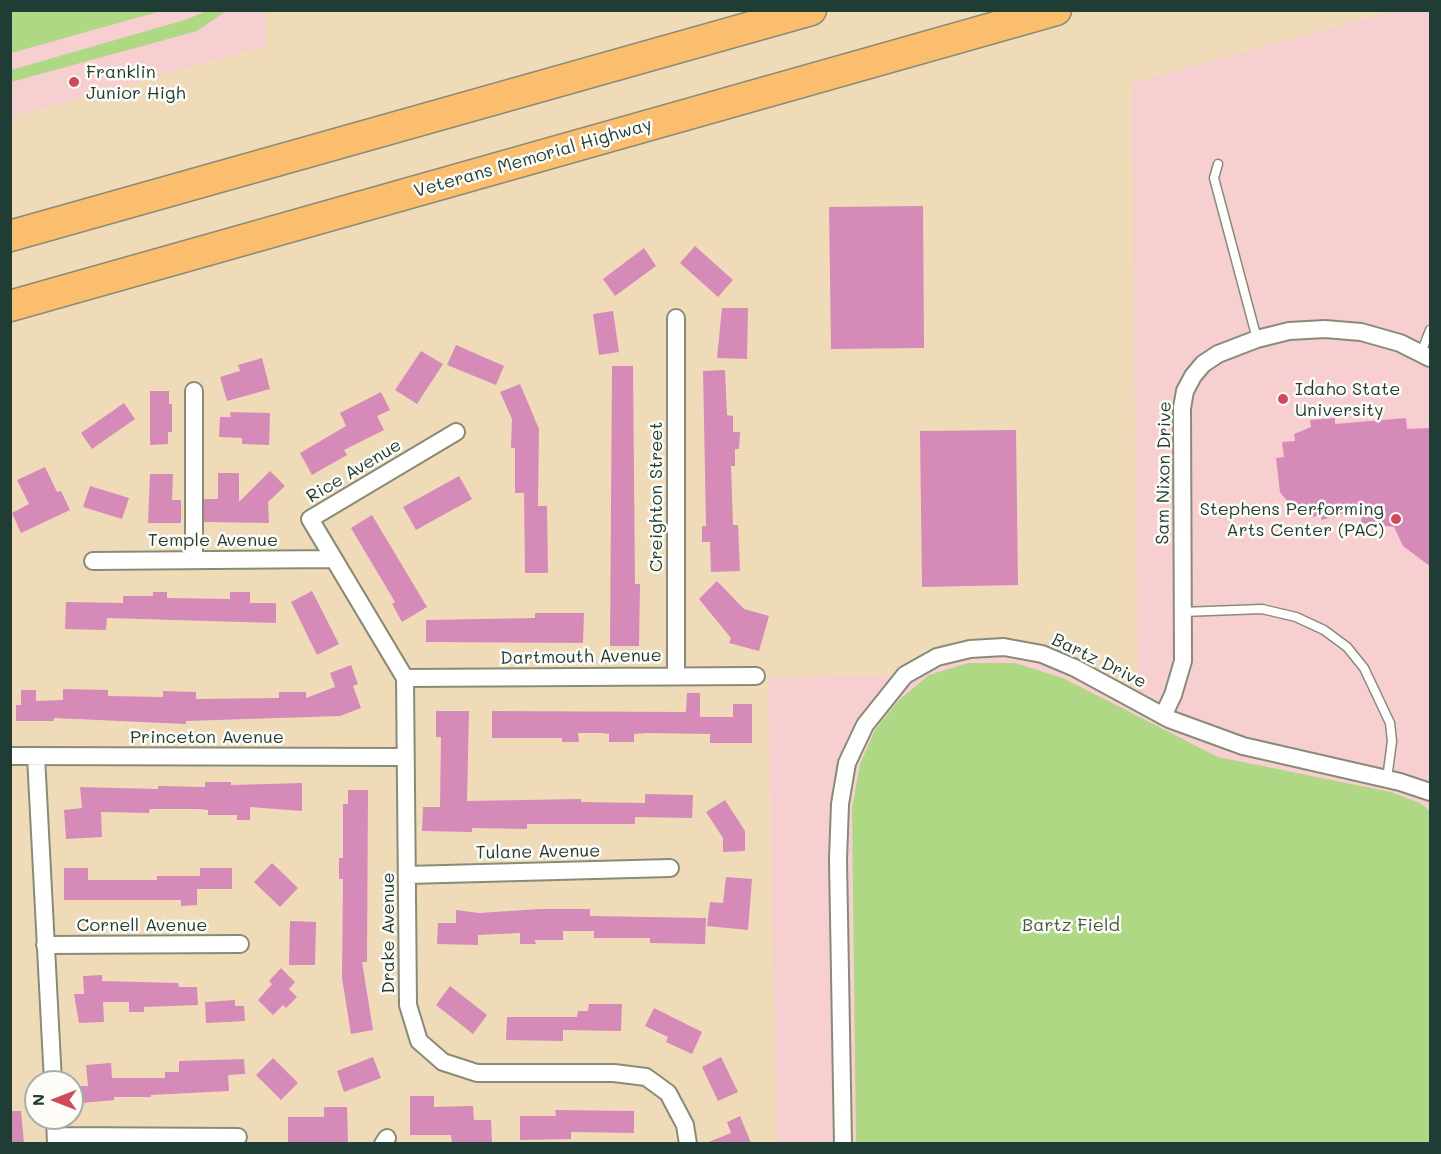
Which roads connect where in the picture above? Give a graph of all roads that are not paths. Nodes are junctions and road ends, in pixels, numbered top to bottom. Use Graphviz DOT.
graph roads {
  1 [pos="811,10"];
  2 [pos="1056,10"];
  3 [pos="1218,164"];
  4 [pos="10,236"];
  5 [pos="10,306"];
  6 [pos="676,318"];
  7 [pos="1431,330"];
  8 [pos="1257,339"];
  9 [pos="1426,356"];
  10 [pos="194,391"];
  11 [pos="456,432"];
  12 [pos="194,559"];
  13 [pos="333,560"];
  14 [pos="93,561"];
  15 [pos="1182,612"];
  16 [pos="676,675"];
  17 [pos="756,676"];
  18 [pos="405,678"];
  19 [pos="1163,716"];
  20 [pos="10,756"];
  21 [pos="36,756"];
  22 [pos="404,757"];
  23 [pos="1387,779"];
  24 [pos="1431,792"];
  25 [pos="670,868"];
  26 [pos="407,874"];
  27 [pos="240,944"];
  28 [pos="45,945"];
  29 [pos="52,1070"];
  30 [pos="238,1137"];
  31 [pos="56,1140"];
  32 [pos="688,1143"];
  33 [pos="843,1143"];
  1 -- 4 [label="highway"];
  2 -- 5 [label="highway, Veterans Memorial Highway"];
  3 -- 8 [label="lane"];
  6 -- 16 [label="street, Creighton Street"];
  7 -- 9 [label="lane"];
  8 -- 9 [label="street, Sam Nixon Drive"];
  8 -- 15 [label="street, Sam Nixon Drive"];
  10 -- 12 [label="street"];
  11 -- 13 [label="street, Rice Avenue"];
  12 -- 13 [label="street, Temple Avenue"];
  12 -- 14 [label="street, Temple Avenue"];
  13 -- 18 [label="street"];
  15 -- 19 [label="street, Sam Nixon Drive"];
  15 -- 23 [label="lane"];
  16 -- 17 [label="street, Dartmouth Avenue"];
  16 -- 18 [label="street, Dartmouth Avenue"];
  18 -- 22 [label="street, Drake Avenue"];
  19 -- 23 [label="street, Bartz Drive"];
  19 -- 33 [label="street, Bartz Drive"];
  20 -- 21 [label="street, Princeton Avenue"];
  21 -- 22 [label="street, Princeton Avenue"];
  21 -- 28 [label="street"];
  22 -- 26 [label="street, Drake Avenue"];
  23 -- 24 [label="street, Bartz Drive"];
  25 -- 26 [label="street, Tulane Avenue"];
  26 -- 32 [label="street, Drake Avenue"];
  27 -- 28 [label="street, Cornell Avenue"];
  28 -- 29 [label="street"];
  30 -- 31 [label="street"];
}
